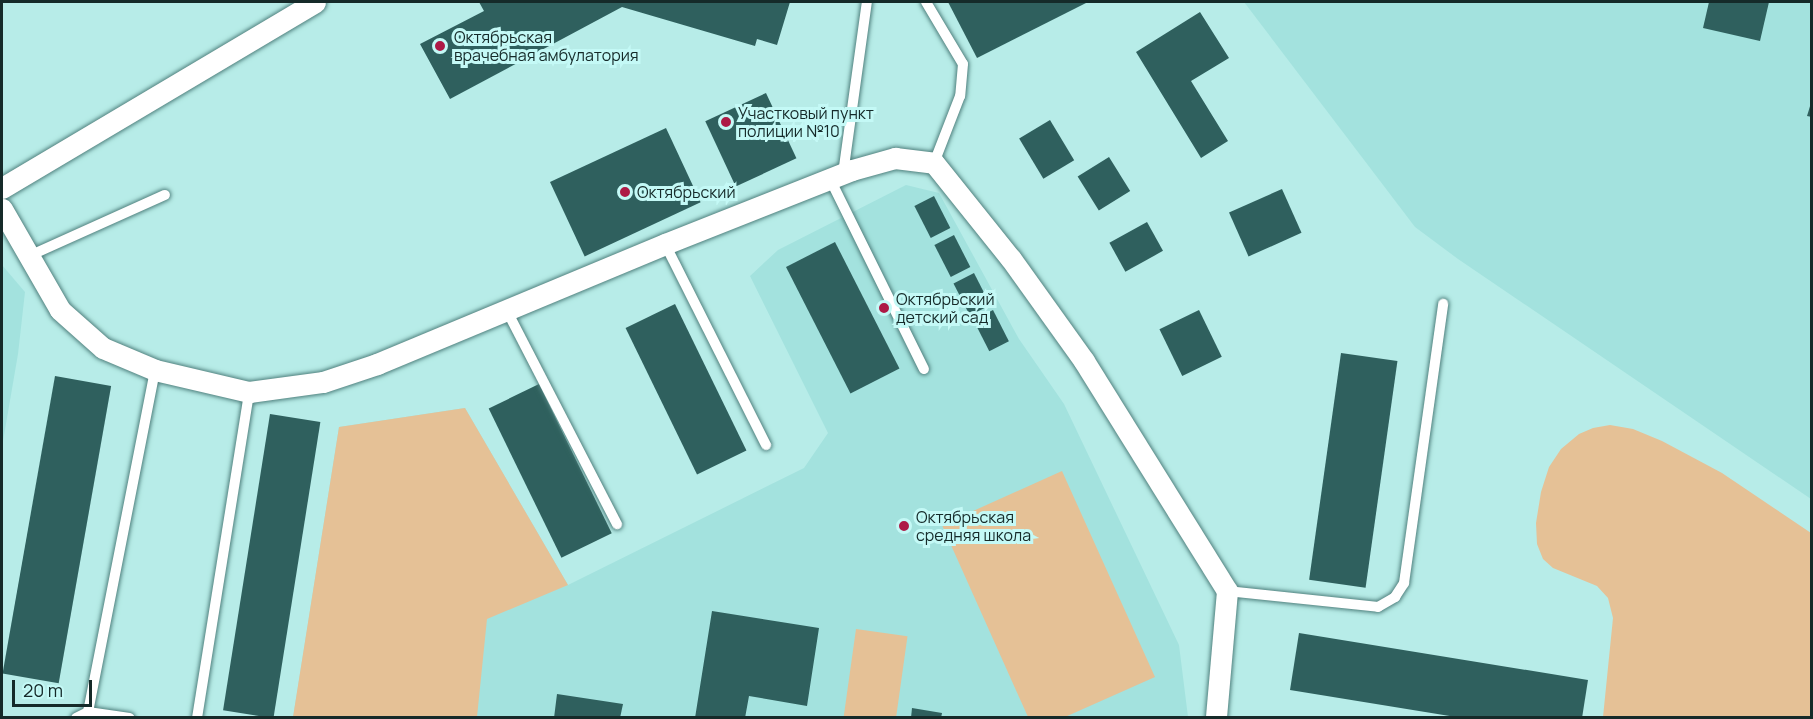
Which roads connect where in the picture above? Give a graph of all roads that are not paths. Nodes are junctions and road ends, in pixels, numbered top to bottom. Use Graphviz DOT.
graph roads {
  1 [pos="315,2"];
  2 [pos="867,2"];
  3 [pos="926,2"];
  4 [pos="934,163"];
  5 [pos="837,177"];
  6 [pos="2,188"];
  7 [pos="165,195"];
  8 [pos="2,209"];
  9 [pos="665,244"];
  10 [pos="29,256"];
  11 [pos="1443,304"];
  12 [pos="507,310"];
  13 [pos="924,369"];
  14 [pos="155,370"];
  15 [pos="249,392"];
  16 [pos="766,446"];
  17 [pos="618,524"];
  18 [pos="1227,591"];
  19 [pos="88,712"];
  20 [pos="76,717"];
  21 [pos="130,717"];
  22 [pos="197,717"];
  23 [pos="1216,717"];
  1 -- 6 [label="street"];
  2 -- 5 [label="lane"];
  3 -- 4 [label="lane"];
  4 -- 5 [label="street"];
  4 -- 18 [label="street"];
  5 -- 9 [label="street"];
  5 -- 13 [label="lane"];
  7 -- 10 [label="lane"];
  8 -- 10 [label="street"];
  9 -- 12 [label="street"];
  9 -- 16 [label="lane"];
  10 -- 14 [label="street"];
  11 -- 18 [label="lane"];
  12 -- 15 [label="street"];
  12 -- 17 [label="lane"];
  14 -- 15 [label="street"];
  14 -- 19 [label="lane"];
  15 -- 22 [label="lane"];
  18 -- 23 [label="street"];
  19 -- 20 [label="lane"];
  19 -- 21 [label="lane"];
}
